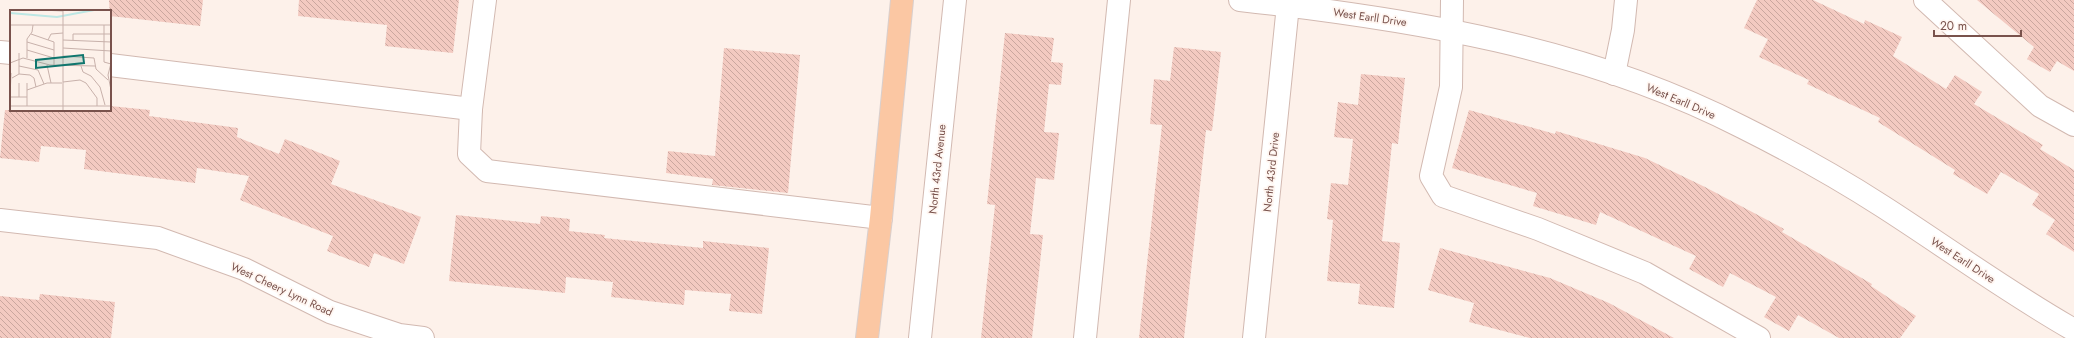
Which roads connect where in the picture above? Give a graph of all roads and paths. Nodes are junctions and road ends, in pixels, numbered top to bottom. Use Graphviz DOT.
graph roads {
  1 [pos="486,0"];
  2 [pos="902,0"];
  3 [pos="955,0"];
  4 [pos="1119,0"];
  5 [pos="1240,0"];
  6 [pos="1452,0"];
  7 [pos="1626,0"];
  8 [pos="1924,0"];
  9 [pos="1288,5"];
  10 [pos="1453,30"];
  11 [pos="0,52"];
  12 [pos="10,53"];
  13 [pos="111,65"];
  14 [pos="1614,74"];
  15 [pos="471,109"];
  16 [pos="2074,125"];
  17 [pos="881,218"];
  18 [pos="0,220"];
  19 [pos="2074,330"];
  20 [pos="423,338"];
  21 [pos="867,338"];
  22 [pos="920,338"];
  23 [pos="1085,338"];
  24 [pos="1254,338"];
  25 [pos="1758,338"];
  1 -- 15 [label="street"];
  2 -- 17 [label="main road"];
  3 -- 22 [label="street, North 43rd Avenue"];
  4 -- 23 [label="street"];
  5 -- 9 [label="street, West Earll Drive"];
  6 -- 10 [label="street"];
  7 -- 14 [label="street"];
  8 -- 16 [label="street"];
  9 -- 10 [label="street, West Earll Drive"];
  9 -- 24 [label="street, North 43rd Drive"];
  10 -- 14 [label="street, West Earll Drive"];
  10 -- 25 [label="street"];
  11 -- 12 [label="street"];
  13 -- 15 [label="street"];
  14 -- 19 [label="street, West Earll Drive"];
  15 -- 17 [label="street"];
  17 -- 21 [label="main road"];
  18 -- 20 [label="street, West Cheery Lynn Road"];
}
